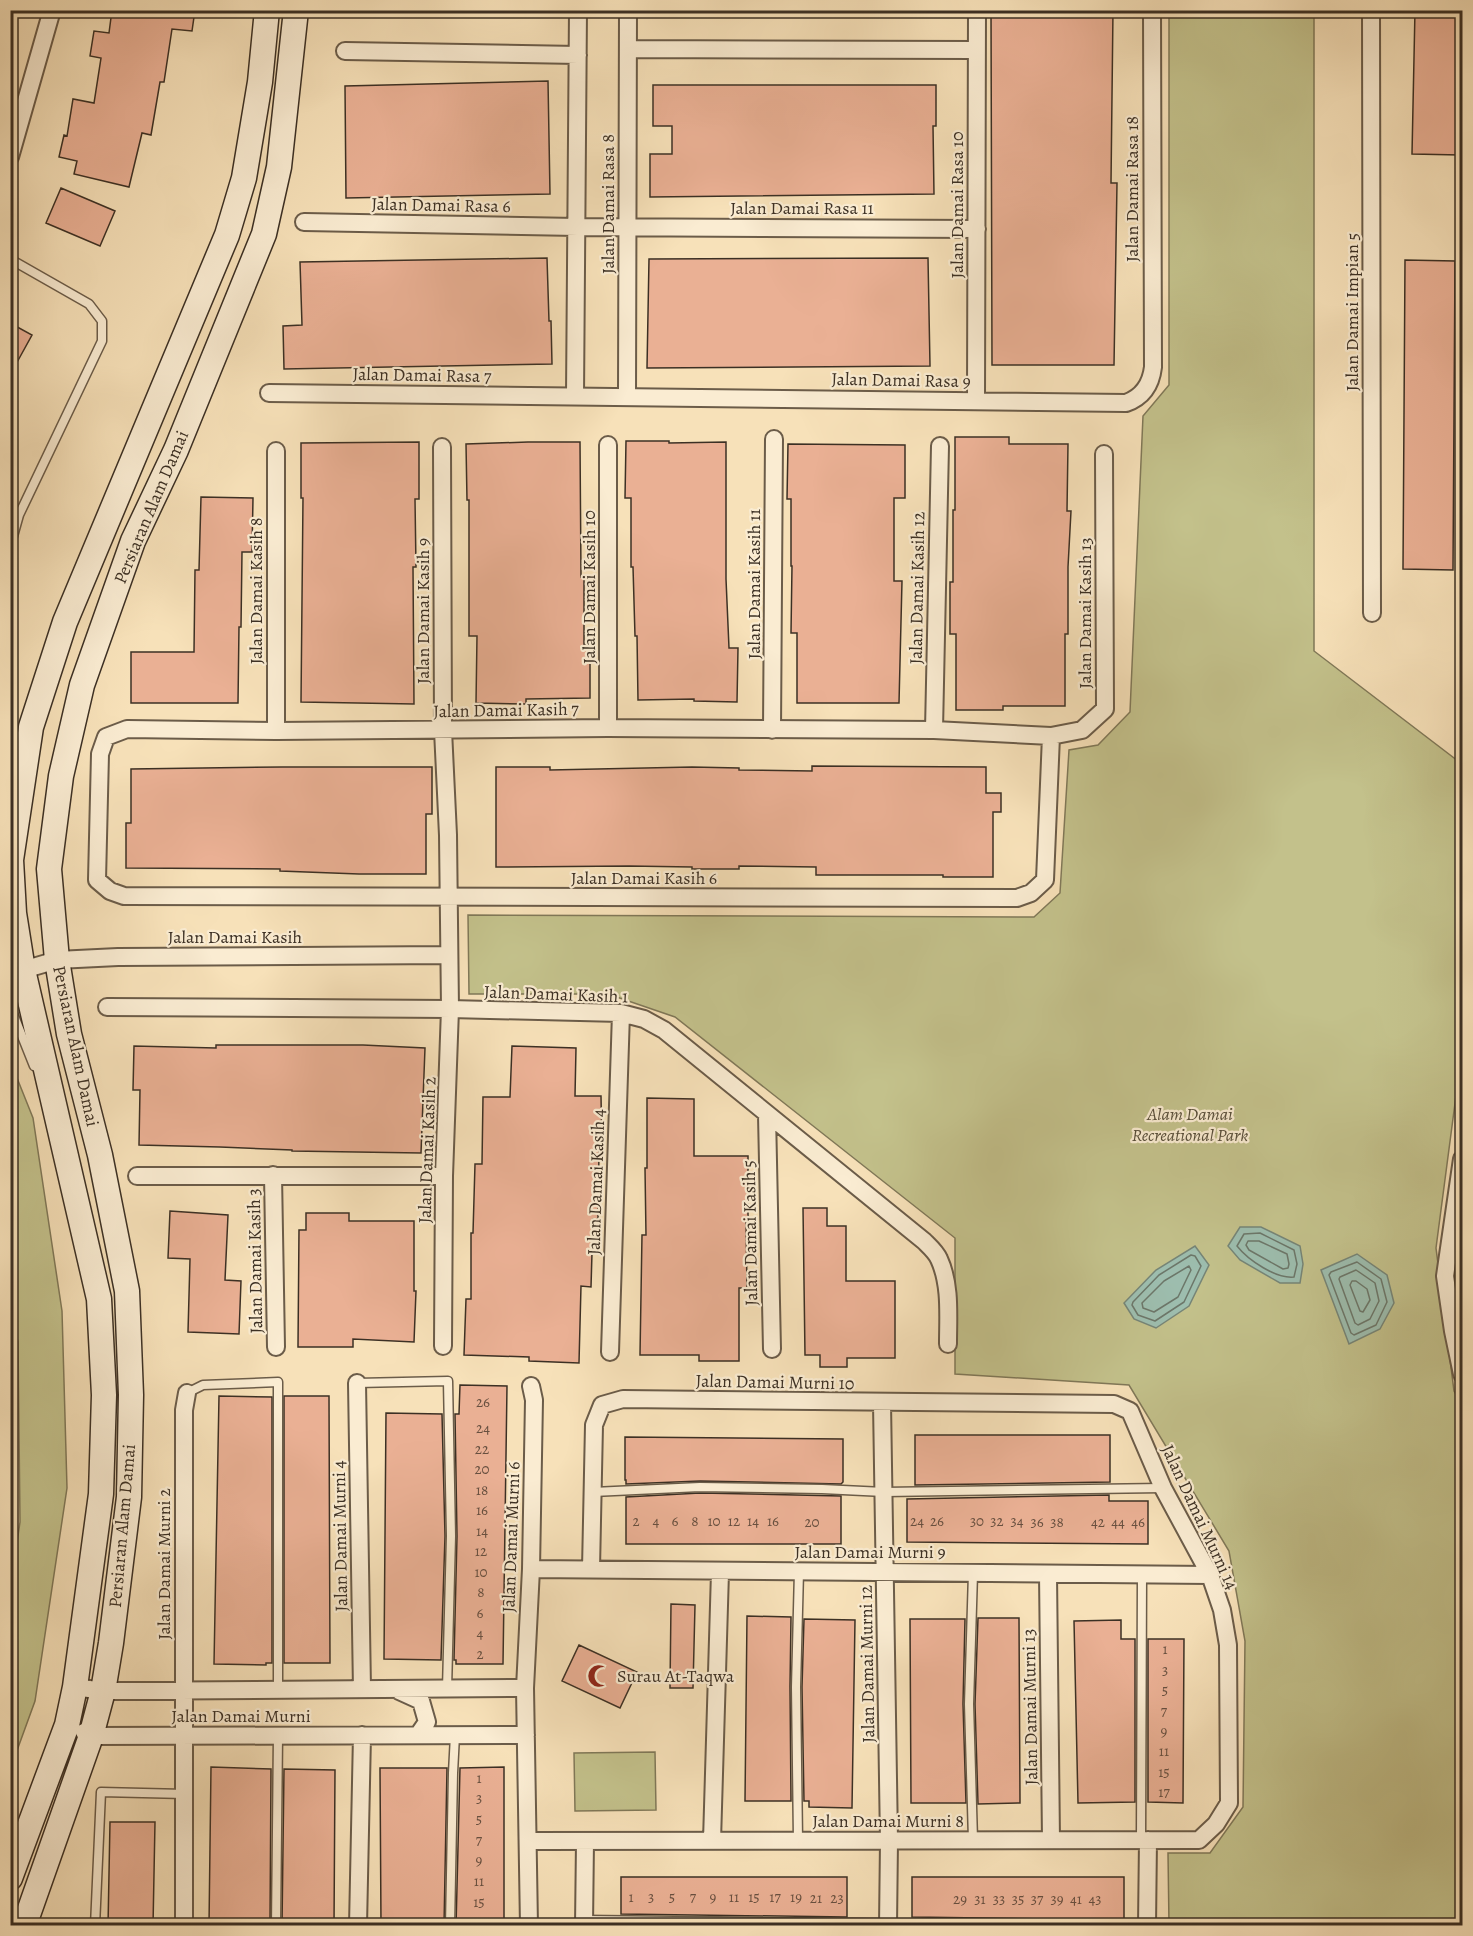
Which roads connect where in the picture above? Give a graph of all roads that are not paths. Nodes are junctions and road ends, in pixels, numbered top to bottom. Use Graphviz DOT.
graph roads {
  1 [pos="52,10"];
  2 [pos="267,10"];
  3 [pos="296,10"];
  4 [pos="578,10"];
  5 [pos="628,10"];
  6 [pos="977,10"];
  7 [pos="1152,10"];
  8 [pos="1371,10"];
  9 [pos="628,49"];
  10 [pos="977,50"];
  11 [pos="345,51"];
  12 [pos="578,55"];
  13 [pos="10,156"];
  14 [pos="304,222"];
  15 [pos="577,226"];
  16 [pos="628,227"];
  17 [pos="976,229"];
  18 [pos="10,260"];
  19 [pos="1153,367"];
  20 [pos="269,393"];
  21 [pos="575,396"];
  22 [pos="627,397"];
  23 [pos="976,400"];
  24 [pos="774,439"];
  25 [pos="608,445"];
  26 [pos="940,446"];
  27 [pos="442,447"];
  28 [pos="276,451"];
  29 [pos="1104,454"];
  30 [pos="10,547"];
  31 [pos="1371,613"];
  32 [pos="608,728"];
  33 [pos="443,730"];
  34 [pos="772,730"];
  35 [pos="934,730"];
  36 [pos="276,731"];
  37 [pos="1051,736"];
  38 [pos="97,880"];
  39 [pos="447,897"];
  40 [pos="449,955"];
  41 [pos="57,960"];
  42 [pos="22,970"];
  43 [pos="10,1006"];
  44 [pos="107,1007"];
  45 [pos="450,1010"];
  46 [pos="621,1013"];
  47 [pos="767,1115"];
  48 [pos="61,1133"];
  49 [pos="1462,1159"];
  50 [pos="273,1175"];
  51 [pos="137,1176"];
  52 [pos="444,1176"];
  53 [pos="948,1344"];
  54 [pos="443,1346"];
  55 [pos="276,1347"];
  56 [pos="772,1349"];
  57 [pos="610,1352"];
  58 [pos="1462,1374"];
  59 [pos="357,1383"];
  60 [pos="531,1386"];
  61 [pos="187,1393"];
  62 [pos="882,1403"];
  63 [pos="1114,1404"];
  64 [pos="1163,1488"];
  65 [pos="593,1492"];
  66 [pos="884,1492"];
  67 [pos="531,1569"];
  68 [pos="591,1569"];
  69 [pos="800,1571"];
  70 [pos="720,1572"];
  71 [pos="885,1572"];
  72 [pos="974,1573"];
  73 [pos="1048,1574"];
  74 [pos="1142,1575"];
  75 [pos="1209,1575"];
  76 [pos="75,1687"];
  77 [pos="525,1688"];
  78 [pos="278,1689"];
  79 [pos="362,1689"];
  80 [pos="396,1689"];
  81 [pos="447,1689"];
  82 [pos="184,1690"];
  83 [pos="103,1691"];
  84 [pos="67,1725"];
  85 [pos="278,1735"];
  86 [pos="362,1735"];
  87 [pos="418,1735"];
  88 [pos="455,1735"];
  89 [pos="526,1735"];
  90 [pos="91,1736"];
  91 [pos="185,1736"];
  92 [pos="184,1794"];
  93 [pos="1229,1803"];
  94 [pos="798,1840"];
  95 [pos="973,1840"];
  96 [pos="1051,1840"];
  97 [pos="1145,1840"];
  98 [pos="528,1841"];
  99 [pos="585,1841"];
  100 [pos="712,1841"];
  101 [pos="889,1841"];
  102 [pos="10,1878"];
  103 [pos="584,1923"];
  104 [pos="888,1924"];
  105 [pos="24,1926"];
  106 [pos="95,1926"];
  107 [pos="184,1926"];
  108 [pos="276,1926"];
  109 [pos="358,1926"];
  110 [pos="450,1926"];
  111 [pos="529,1926"];
  112 [pos="1133,1926"];
  113 [pos="1147,1926"];
  1 -- 13 [label="street"];
  2 -- 42 [label="street, Persiaran Alam Damai"];
  3 -- 41 [label="street, Persiaran Alam Damai"];
  4 -- 12 [label="street, Jalan Damai Rasa 8"];
  5 -- 9 [label="street, Jalan Damai Rasa 8"];
  6 -- 10 [label="street, Jalan Damai Rasa 10"];
  7 -- 19 [label="street, Jalan Damai Rasa 18"];
  8 -- 31 [label="street, Jalan Damai Impian 5"];
  9 -- 10 [label="street"];
  9 -- 16 [label="street, Jalan Damai Rasa 8"];
  10 -- 17 [label="street, Jalan Damai Rasa 10"];
  11 -- 12 [label="street"];
  12 -- 15 [label="street, Jalan Damai Rasa 8"];
  14 -- 15 [label="street, Jalan Damai Rasa 6"];
  15 -- 16 [label="street, Jalan Damai Rasa 6"];
  15 -- 21 [label="street, Jalan Damai Rasa 8"];
  16 -- 17 [label="street, Jalan Damai Rasa 11"];
  16 -- 22 [label="street, Jalan Damai Rasa 8"];
  17 -- 23 [label="street, Jalan Damai Rasa 10"];
  18 -- 30 [label="lane"];
  19 -- 23 [label="street, Jalan Damai Rasa 9"];
  20 -- 21 [label="street, Jalan Damai Rasa 7"];
  21 -- 22 [label="street, Jalan Damai Rasa 7"];
  22 -- 23 [label="street, Jalan Damai Rasa 9"];
  24 -- 34 [label="street, Jalan Damai Kasih 11"];
  25 -- 32 [label="street, Jalan Damai Kasih 10"];
  26 -- 35 [label="street, Jalan Damai Kasih 12"];
  27 -- 33 [label="street, Jalan Damai Kasih 9"];
  28 -- 36 [label="street, Jalan Damai Kasih 8"];
  29 -- 37 [label="street, Jalan Damai Kasih 13"];
  32 -- 33 [label="street, Jalan Damai Kasih 7"];
  32 -- 34 [label="street, Jalan Damai Kasih 7"];
  33 -- 36 [label="street, Jalan Damai Kasih 7"];
  33 -- 39 [label="street, Jalan Damai Kasih 9"];
  34 -- 35 [label="street, Jalan Damai Kasih 7"];
  35 -- 37 [label="street, Jalan Damai Kasih 7"];
  36 -- 38 [label="street, Jalan Damai Kasih 7"];
  37 -- 39 [label="street, Jalan Damai Kasih 6"];
  38 -- 39 [label="street, Jalan Damai Kasih 6"];
  39 -- 40 [label="street, Jalan Damai Kasih 9"];
  40 -- 41 [label="street, Jalan Damai Kasih"];
  40 -- 45 [label="street, Jalan Damai Kasih 2"];
  41 -- 42 [label="street, Jalan Damai Kasih"];
  41 -- 83 [label="street, Persiaran Alam Damai"];
  42 -- 48 [label="street, Persiaran Alam Damai"];
  43 -- 48 [label="lane"];
  44 -- 45 [label="street, Jalan Damai Kasih 1"];
  45 -- 46 [label="street, Jalan Damai Kasih 1"];
  45 -- 52 [label="street, Jalan Damai Kasih 2"];
  46 -- 47 [label="street, Jalan Damai Kasih 1"];
  46 -- 57 [label="street, Jalan Damai Kasih 4"];
  47 -- 53 [label="street, Jalan Damai Kasih 1"];
  47 -- 56 [label="street, Jalan Damai Kasih 5"];
  48 -- 76 [label="street, Persiaran Alam Damai"];
  49 -- 58 [label="street"];
  50 -- 51 [label="street"];
  50 -- 52 [label="street"];
  50 -- 55 [label="street, Jalan Damai Kasih 3"];
  52 -- 54 [label="street, Jalan Damai Kasih 2"];
  59 -- 79 [label="street, Jalan Damai Murni 4"];
  59 -- 81 [label="lane"];
  60 -- 67 [label="street, Jalan Damai Murni 6"];
  61 -- 78 [label="lane"];
  61 -- 82 [label="street, Jalan Damai Murni 2"];
  62 -- 63 [label="street, Jalan Damai Murni 10"];
  62 -- 65 [label="street, Jalan Damai Murni 10"];
  62 -- 66 [label="street, Jalan Damai Murni 12"];
  63 -- 64 [label="street, Jalan Damai Murni 14"];
  64 -- 66 [label="lane"];
  64 -- 75 [label="street, Jalan Damai Murni 14"];
  65 -- 66 [label="lane"];
  65 -- 68 [label="street, Jalan Damai Murni 10"];
  66 -- 71 [label="street, Jalan Damai Murni 12"];
  67 -- 68 [label="street, Jalan Damai Murni 9"];
  67 -- 77 [label="street, Jalan Damai Murni 6"];
  68 -- 70 [label="street, Jalan Damai Murni 9"];
  69 -- 70 [label="street, Jalan Damai Murni 9"];
  69 -- 71 [label="street, Jalan Damai Murni 9"];
  69 -- 94 [label="lane"];
  70 -- 100 [label="street"];
  71 -- 72 [label="street, Jalan Damai Murni 9"];
  71 -- 101 [label="street, Jalan Damai Murni 12"];
  72 -- 73 [label="street, Jalan Damai Murni 9"];
  72 -- 95 [label="lane"];
  73 -- 74 [label="street, Jalan Damai Murni 9"];
  73 -- 96 [label="street, Jalan Damai Murni 13"];
  74 -- 75 [label="street, Jalan Damai Murni 9"];
  74 -- 97 [label="lane"];
  75 -- 93 [label="street, Jalan Damai Murni 14"];
  76 -- 83 [label="street, Jalan Damai Murni"];
  76 -- 84 [label="street, Persiaran Alam Damai"];
  77 -- 81 [label="street, Jalan Damai Murni"];
  77 -- 89 [label="street, Jalan Damai Murni 6"];
  78 -- 79 [label="street, Jalan Damai Murni"];
  78 -- 82 [label="street, Jalan Damai Murni"];
  79 -- 80 [label="street, Jalan Damai Murni"];
  80 -- 81 [label="street, Jalan Damai Murni"];
  80 -- 87 [label="street, Jalan Damai Murni"];
  82 -- 83 [label="street, Jalan Damai Murni"];
  82 -- 91 [label="street, Jalan Damai Murni 2"];
  83 -- 90 [label="street, Persiaran Alam Damai"];
  84 -- 90 [label="street, Jalan Damai Murni"];
  84 -- 102 [label="street, Persiaran Alam Damai"];
  85 -- 86 [label="street, Jalan Damai Murni"];
  85 -- 91 [label="street, Jalan Damai Murni"];
  85 -- 108 [label="lane"];
  86 -- 87 [label="street, Jalan Damai Murni"];
  86 -- 109 [label="street"];
  87 -- 88 [label="street, Jalan Damai Murni"];
  88 -- 89 [label="street, Jalan Damai Murni"];
  88 -- 110 [label="lane"];
  89 -- 98 [label="street, Jalan Damai Murni 6"];
  90 -- 91 [label="street, Jalan Damai Murni"];
  90 -- 105 [label="street, Persiaran Alam Damai"];
  91 -- 92 [label="street, Jalan Damai Murni 2"];
  92 -- 106 [label="lane"];
  92 -- 107 [label="street, Jalan Damai Murni 2"];
  93 -- 97 [label="street, Jalan Damai Murni 8"];
  94 -- 100 [label="street, Jalan Damai Murni 8"];
  94 -- 101 [label="street, Jalan Damai Murni 8"];
  95 -- 96 [label="street, Jalan Damai Murni 8"];
  95 -- 101 [label="street, Jalan Damai Murni 8"];
  96 -- 97 [label="street, Jalan Damai Murni 8"];
  97 -- 113 [label="street"];
  98 -- 99 [label="street, Jalan Damai Murni 8"];
  98 -- 111 [label="street, Jalan Damai Murni 6"];
  99 -- 100 [label="street, Jalan Damai Murni 8"];
  99 -- 103 [label="street"];
  101 -- 104 [label="street, Jalan Damai Murni 12"];
  103 -- 104 [label="lane"];
  104 -- 112 [label="lane"];
}
